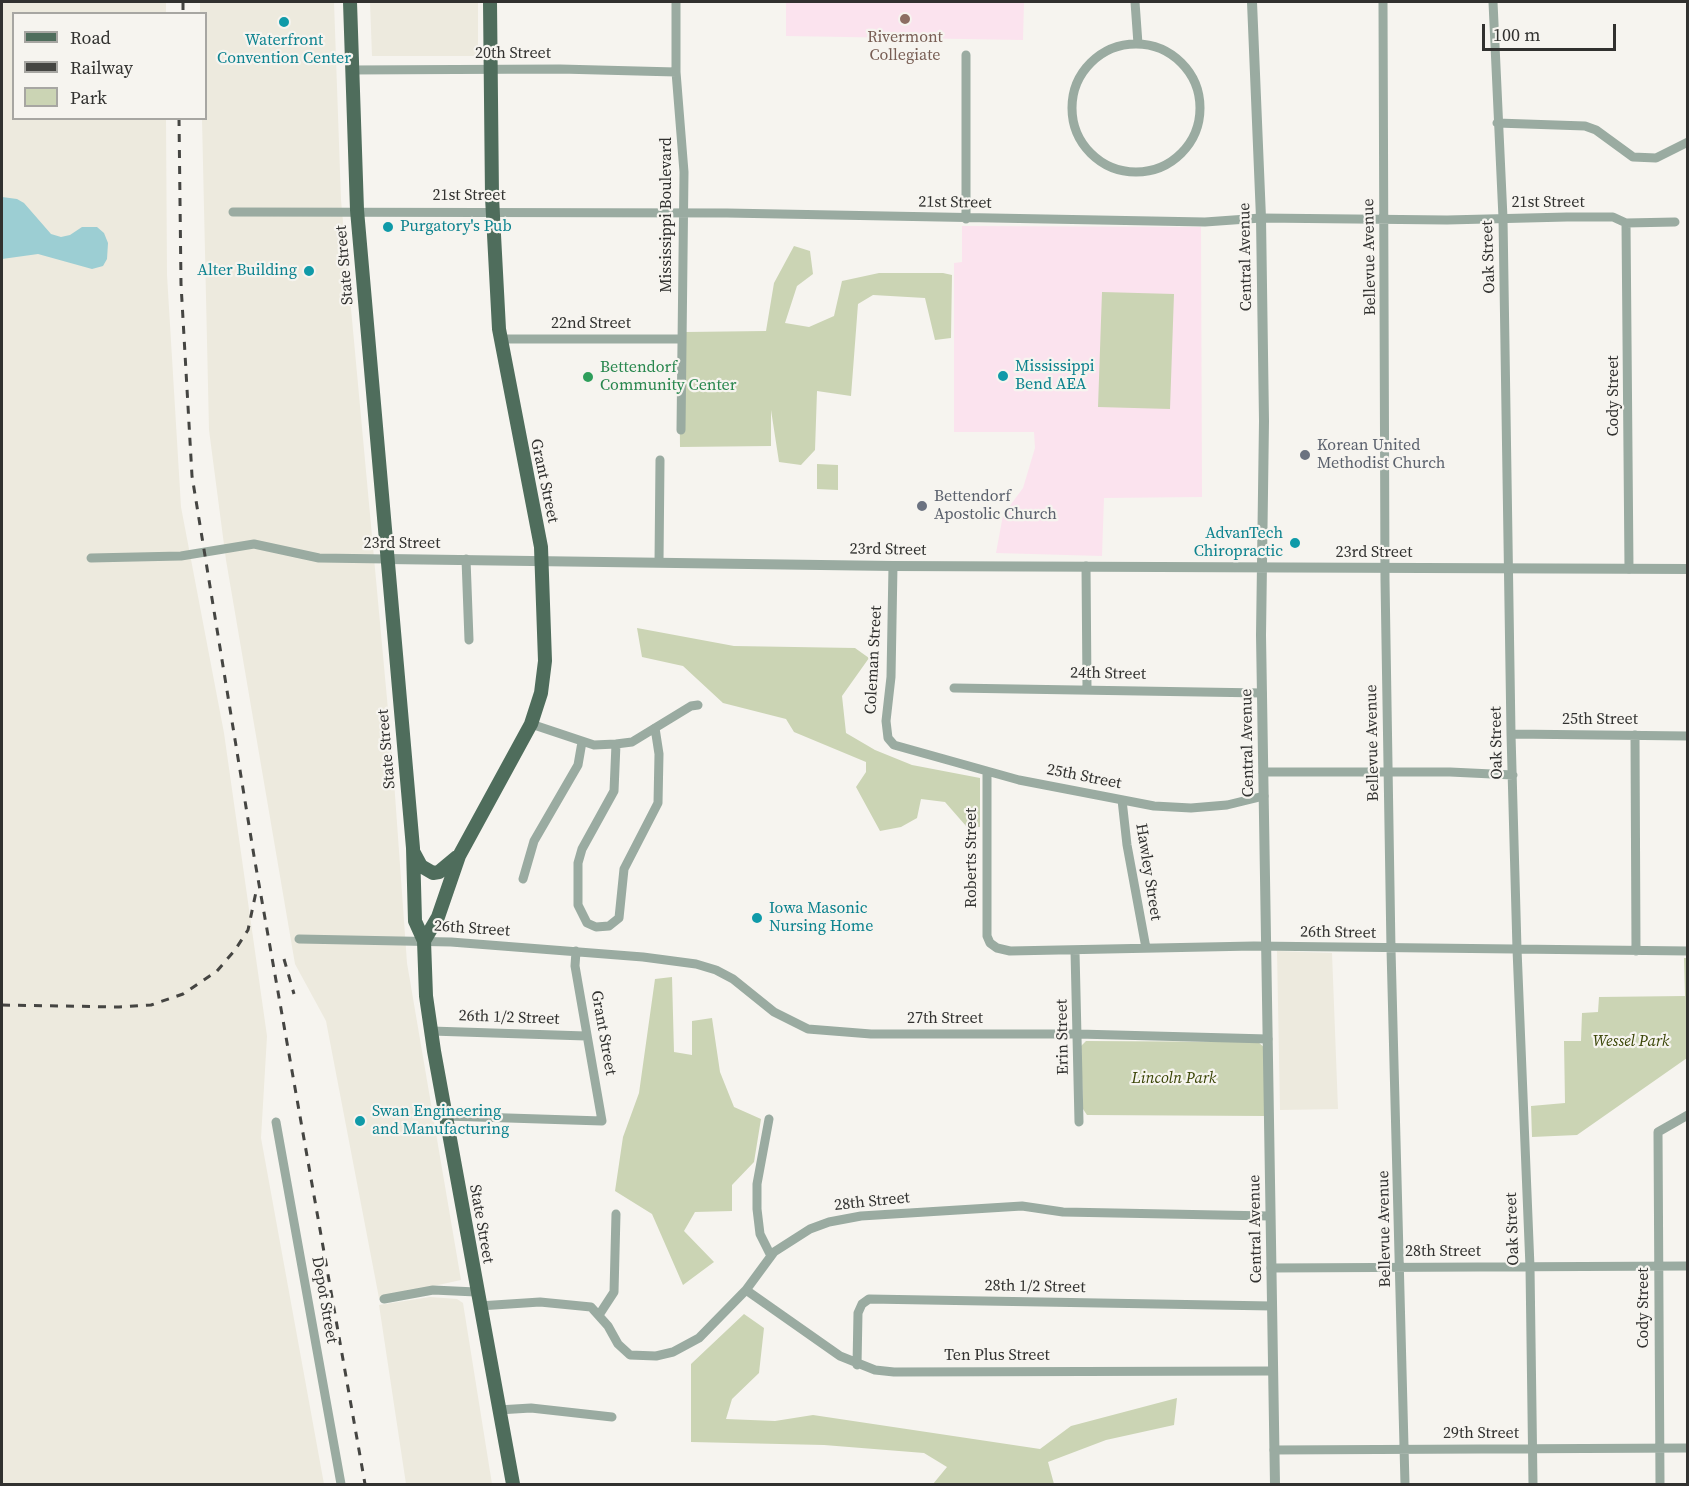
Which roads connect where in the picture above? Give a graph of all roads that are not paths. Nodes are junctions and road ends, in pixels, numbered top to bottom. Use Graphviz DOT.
graph roads {
  1 [pos="350,2"];
  2 [pos="490,2"];
  3 [pos="676,2"];
  4 [pos="1135,2"];
  5 [pos="1252,2"];
  6 [pos="1383,2"];
  7 [pos="1492,2"];
  8 [pos="1138,44"];
  9 [pos="966,55"];
  10 [pos="489,69"];
  11 [pos="351,70"];
  12 [pos="676,72"];
  13 [pos="1497,123"];
  14 [pos="1688,142"];
  15 [pos="357,210"];
  16 [pos="492,211"];
  17 [pos="233,212"];
  18 [pos="682,213"];
  19 [pos="1261,218"];
  20 [pos="1503,218"];
  21 [pos="966,219"];
  22 [pos="1385,219"];
  23 [pos="1626,222"];
  24 [pos="1675,222"];
  25 [pos="500,339"];
  26 [pos="682,339"];
  27 [pos="681,430"];
  28 [pos="660,460"];
  29 [pos="91,558"];
  30 [pos="387,559"];
  31 [pos="466,559"];
  32 [pos="543,560"];
  33 [pos="659,562"];
  34 [pos="893,566"];
  35 [pos="1086,566"];
  36 [pos="1264,567"];
  37 [pos="1386,568"];
  38 [pos="1509,568"];
  39 [pos="1629,569"];
  40 [pos="1688,569"];
  41 [pos="469,640"];
  42 [pos="954,688"];
  43 [pos="1087,688"];
  44 [pos="1262,693"];
  45 [pos="699,705"];
  46 [pos="531,724"];
  47 [pos="655,728"];
  48 [pos="1511,734"];
  49 [pos="1635,735"];
  50 [pos="1688,736"];
  51 [pos="582,742"];
  52 [pos="616,744"];
  53 [pos="901,748"];
  54 [pos="987,772"];
  55 [pos="1263,772"];
  56 [pos="1389,772"];
  57 [pos="1512,775"];
  58 [pos="1264,796"];
  59 [pos="1122,800"];
  60 [pos="413,848"];
  61 [pos="459,856"];
  62 [pos="523,879"];
  63 [pos="298,939"];
  64 [pos="424,940"];
  65 [pos="990,943"];
  66 [pos="1266,946"];
  67 [pos="1146,948"];
  68 [pos="1391,949"];
  69 [pos="1516,949"];
  70 [pos="576,951"];
  71 [pos="1075,951"];
  72 [pos="1636,951"];
  73 [pos="1688,951"];
  74 [pos="643,957"];
  75 [pos="431,1031"];
  76 [pos="1078,1034"];
  77 [pos="586,1036"];
  78 [pos="1268,1039"];
  79 [pos="1688,1114"];
  80 [pos="446,1116"];
  81 [pos="769,1119"];
  82 [pos="276,1122"];
  83 [pos="1079,1122"];
  84 [pos="616,1214"];
  85 [pos="1270,1216"];
  86 [pos="771,1256"];
  87 [pos="1688,1266"];
  88 [pos="1530,1267"];
  89 [pos="1659,1267"];
  90 [pos="1271,1268"];
  91 [pos="1401,1268"];
  92 [pos="746,1290"];
  93 [pos="384,1299"];
  94 [pos="477,1299"];
  95 [pos="1272,1306"];
  96 [pos="599,1315"];
  97 [pos="858,1365"];
  98 [pos="1273,1371"];
  99 [pos="498,1410"];
  100 [pos="612,1417"];
  101 [pos="1533,1448"];
  102 [pos="1660,1448"];
  103 [pos="1688,1448"];
  104 [pos="1405,1449"];
  105 [pos="1274,1450"];
  106 [pos="341,1485"];
  107 [pos="513,1485"];
  108 [pos="1275,1485"];
  109 [pos="1405,1485"];
  110 [pos="1533,1485"];
  111 [pos="1660,1485"];
  1 -- 11 [label="main road, State Street"];
  2 -- 10 [label="main road, Grant Street"];
  3 -- 12 [label="street, Mississippi Boulevard"];
  4 -- 8 [label="street"];
  5 -- 19 [label="street, Central Avenue"];
  6 -- 22 [label="street, Bellevue Avenue"];
  7 -- 13 [label="street, Oak Street"];
  8 -- 8 [label="street"];
  9 -- 21 [label="street"];
  10 -- 11 [label="street, 20th Street"];
  10 -- 12 [label="street, 20th Street"];
  10 -- 16 [label="main road, Grant Street"];
  11 -- 15 [label="main road, State Street"];
  12 -- 18 [label="street, Mississippi Boulevard"];
  13 -- 14 [label="street"];
  13 -- 20 [label="street, Oak Street"];
  15 -- 16 [label="street, 21st Street"];
  15 -- 17 [label="street, 21st Street"];
  15 -- 30 [label="main road, State Street"];
  16 -- 18 [label="street, 21st Street"];
  16 -- 25 [label="main road, Grant Street"];
  18 -- 21 [label="street, 21st Street"];
  18 -- 26 [label="street, Mississippi Boulevard"];
  19 -- 21 [label="street, 21st Street"];
  19 -- 22 [label="street, 21st Street"];
  19 -- 36 [label="street, Central Avenue"];
  20 -- 22 [label="street, 21st Street"];
  20 -- 23 [label="street, 21st Street"];
  20 -- 38 [label="street, Oak Street"];
  22 -- 37 [label="street, Bellevue Avenue"];
  23 -- 24 [label="street, 21st Street"];
  23 -- 39 [label="street, Cody Street"];
  25 -- 26 [label="street, 22nd Street"];
  25 -- 32 [label="main road, Grant Street"];
  26 -- 27 [label="street, Mississippi Boulevard"];
  28 -- 33 [label="street"];
  29 -- 30 [label="street, 23rd Street"];
  30 -- 31 [label="street, 23rd Street"];
  30 -- 60 [label="main road, State Street"];
  31 -- 32 [label="street, 23rd Street"];
  31 -- 41 [label="street"];
  32 -- 33 [label="street, 23rd Street"];
  32 -- 46 [label="main road, Grant Street"];
  33 -- 34 [label="street, 23rd Street"];
  34 -- 35 [label="street, 23rd Street"];
  34 -- 53 [label="street, Coleman Street"];
  35 -- 36 [label="street, 23rd Street"];
  35 -- 43 [label="street"];
  36 -- 37 [label="street, 23rd Street"];
  36 -- 44 [label="street, Central Avenue"];
  37 -- 38 [label="street, 23rd Street"];
  37 -- 56 [label="street, Bellevue Avenue"];
  38 -- 39 [label="street, 23rd Street"];
  38 -- 48 [label="street, Oak Street"];
  39 -- 40 [label="street, 23rd Street"];
  42 -- 43 [label="street, 24th Street"];
  43 -- 44 [label="street, 24th Street"];
  44 -- 55 [label="street, Central Avenue"];
  45 -- 47 [label="street"];
  46 -- 51 [label="street"];
  46 -- 61 [label="main road, Grant Street"];
  47 -- 52 [label="street"];
  47 -- 52 [label="street"];
  48 -- 49 [label="street, 25th Street"];
  48 -- 57 [label="street, Oak Street"];
  49 -- 50 [label="street, 25th Street"];
  49 -- 72 [label="street"];
  51 -- 52 [label="street"];
  51 -- 62 [label="street"];
  53 -- 54 [label="street, 25th Street"];
  54 -- 59 [label="street, 25th Street"];
  54 -- 65 [label="street, Roberts Street"];
  55 -- 56 [label="street"];
  55 -- 58 [label="street, Central Avenue"];
  56 -- 57 [label="street"];
  56 -- 68 [label="street, Bellevue Avenue"];
  57 -- 69 [label="street, Oak Street"];
  58 -- 59 [label="street, 25th Street"];
  58 -- 66 [label="street, Central Avenue"];
  59 -- 67 [label="street, Hawley Street"];
  60 -- 61 [label="main road"];
  60 -- 64 [label="main road, State Street"];
  61 -- 64 [label="main road, Grant Street"];
  63 -- 64 [label="street, 26th Street"];
  64 -- 70 [label="street, 26th Street"];
  64 -- 75 [label="main road, State Street"];
  65 -- 71 [label="street, 26th Street"];
  66 -- 67 [label="street, 26th Street"];
  66 -- 68 [label="street, 26th Street"];
  66 -- 78 [label="street, Central Avenue"];
  67 -- 71 [label="street, 26th Street"];
  68 -- 69 [label="street, 26th Street"];
  68 -- 91 [label="street, Bellevue Avenue"];
  69 -- 72 [label="street, 26th Street"];
  69 -- 88 [label="street, Oak Street"];
  70 -- 74 [label="street, 26th Street"];
  70 -- 77 [label="street, Grant Street"];
  71 -- 76 [label="street, Erin Street"];
  72 -- 73 [label="street, 26th Street"];
  74 -- 76 [label="street, 27th Street"];
  75 -- 77 [label="street, 26th 1/2 Street"];
  75 -- 80 [label="main road, State Street"];
  76 -- 78 [label="street, 27th Street"];
  76 -- 83 [label="street, Erin Street"];
  77 -- 80 [label="street, Grant Street"];
  78 -- 85 [label="street, Central Avenue"];
  79 -- 89 [label="street, Cody Street"];
  80 -- 94 [label="main road, State Street"];
  81 -- 86 [label="street"];
  82 -- 106 [label="street, Depot Street"];
  84 -- 96 [label="street"];
  85 -- 86 [label="street, 28th Street"];
  85 -- 90 [label="street, Central Avenue"];
  86 -- 92 [label="street, 28th Street"];
  87 -- 89 [label="street, 28th Street"];
  88 -- 89 [label="street, 28th Street"];
  88 -- 91 [label="street, 28th Street"];
  88 -- 101 [label="street, Oak Street"];
  89 -- 102 [label="street, Cody Street"];
  90 -- 91 [label="street, 28th Street"];
  90 -- 95 [label="street, Central Avenue"];
  91 -- 104 [label="street, Bellevue Avenue"];
  92 -- 96 [label="street, 28th Street"];
  92 -- 97 [label="street, Ten Plus Street"];
  93 -- 94 [label="street"];
  94 -- 96 [label="street"];
  94 -- 99 [label="main road, State Street"];
  95 -- 97 [label="street, 28th 1/2 Street"];
  95 -- 98 [label="street, Central Avenue"];
  97 -- 98 [label="street, Ten Plus Street"];
  98 -- 105 [label="street, Central Avenue"];
  99 -- 100 [label="street"];
  99 -- 107 [label="main road, State Street"];
  101 -- 102 [label="street, 29th Street"];
  101 -- 104 [label="street, 29th Street"];
  101 -- 110 [label="street, Oak Street"];
  102 -- 103 [label="street, 29th Street"];
  102 -- 111 [label="street, Cody Street"];
  104 -- 105 [label="street, 29th Street"];
  104 -- 109 [label="street, Bellevue Avenue"];
  105 -- 108 [label="street, Central Avenue"];
}
